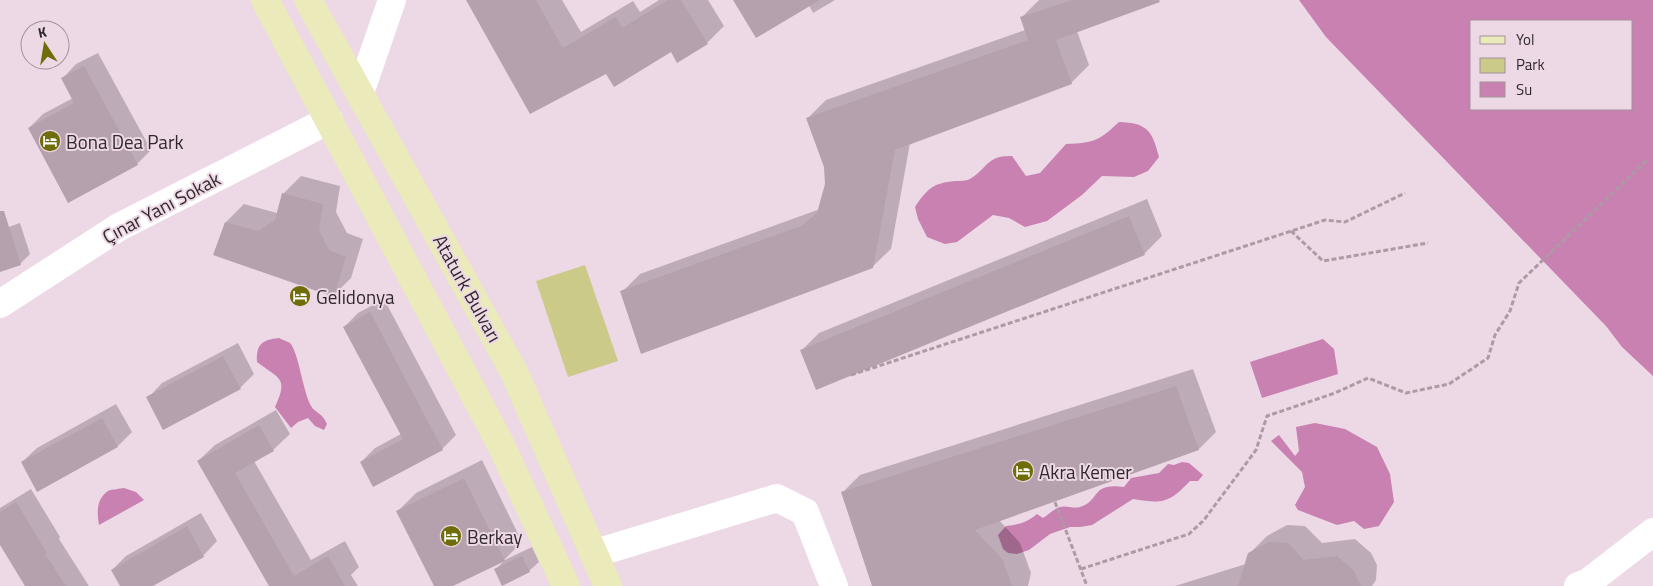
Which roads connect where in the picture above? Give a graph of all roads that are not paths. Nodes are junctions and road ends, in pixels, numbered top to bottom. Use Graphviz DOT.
graph roads {
  1 [pos="265,0"];
  2 [pos="308,0"];
  3 [pos="392,0"];
  4 [pos="360,93"];
  5 [pos="329,120"];
  6 [pos="0,304"];
  7 [pos="1653,532"];
  8 [pos="593,551"];
  9 [pos="566,586"];
  10 [pos="608,586"];
  11 [pos="834,586"];
  12 [pos="1578,586"];
  1 -- 5 [label="main road"];
  2 -- 4 [label="main road, Ataturk Bulvarı"];
  3 -- 4 [label="street"];
  4 -- 8 [label="main road, Ataturk Bulvarı"];
  5 -- 6 [label="street, Çınar Yanı Sokak"];
  5 -- 9 [label="main road"];
  7 -- 12 [label="street"];
  8 -- 10 [label="main road, Ataturk Bulvarı"];
  8 -- 11 [label="street"];
}
